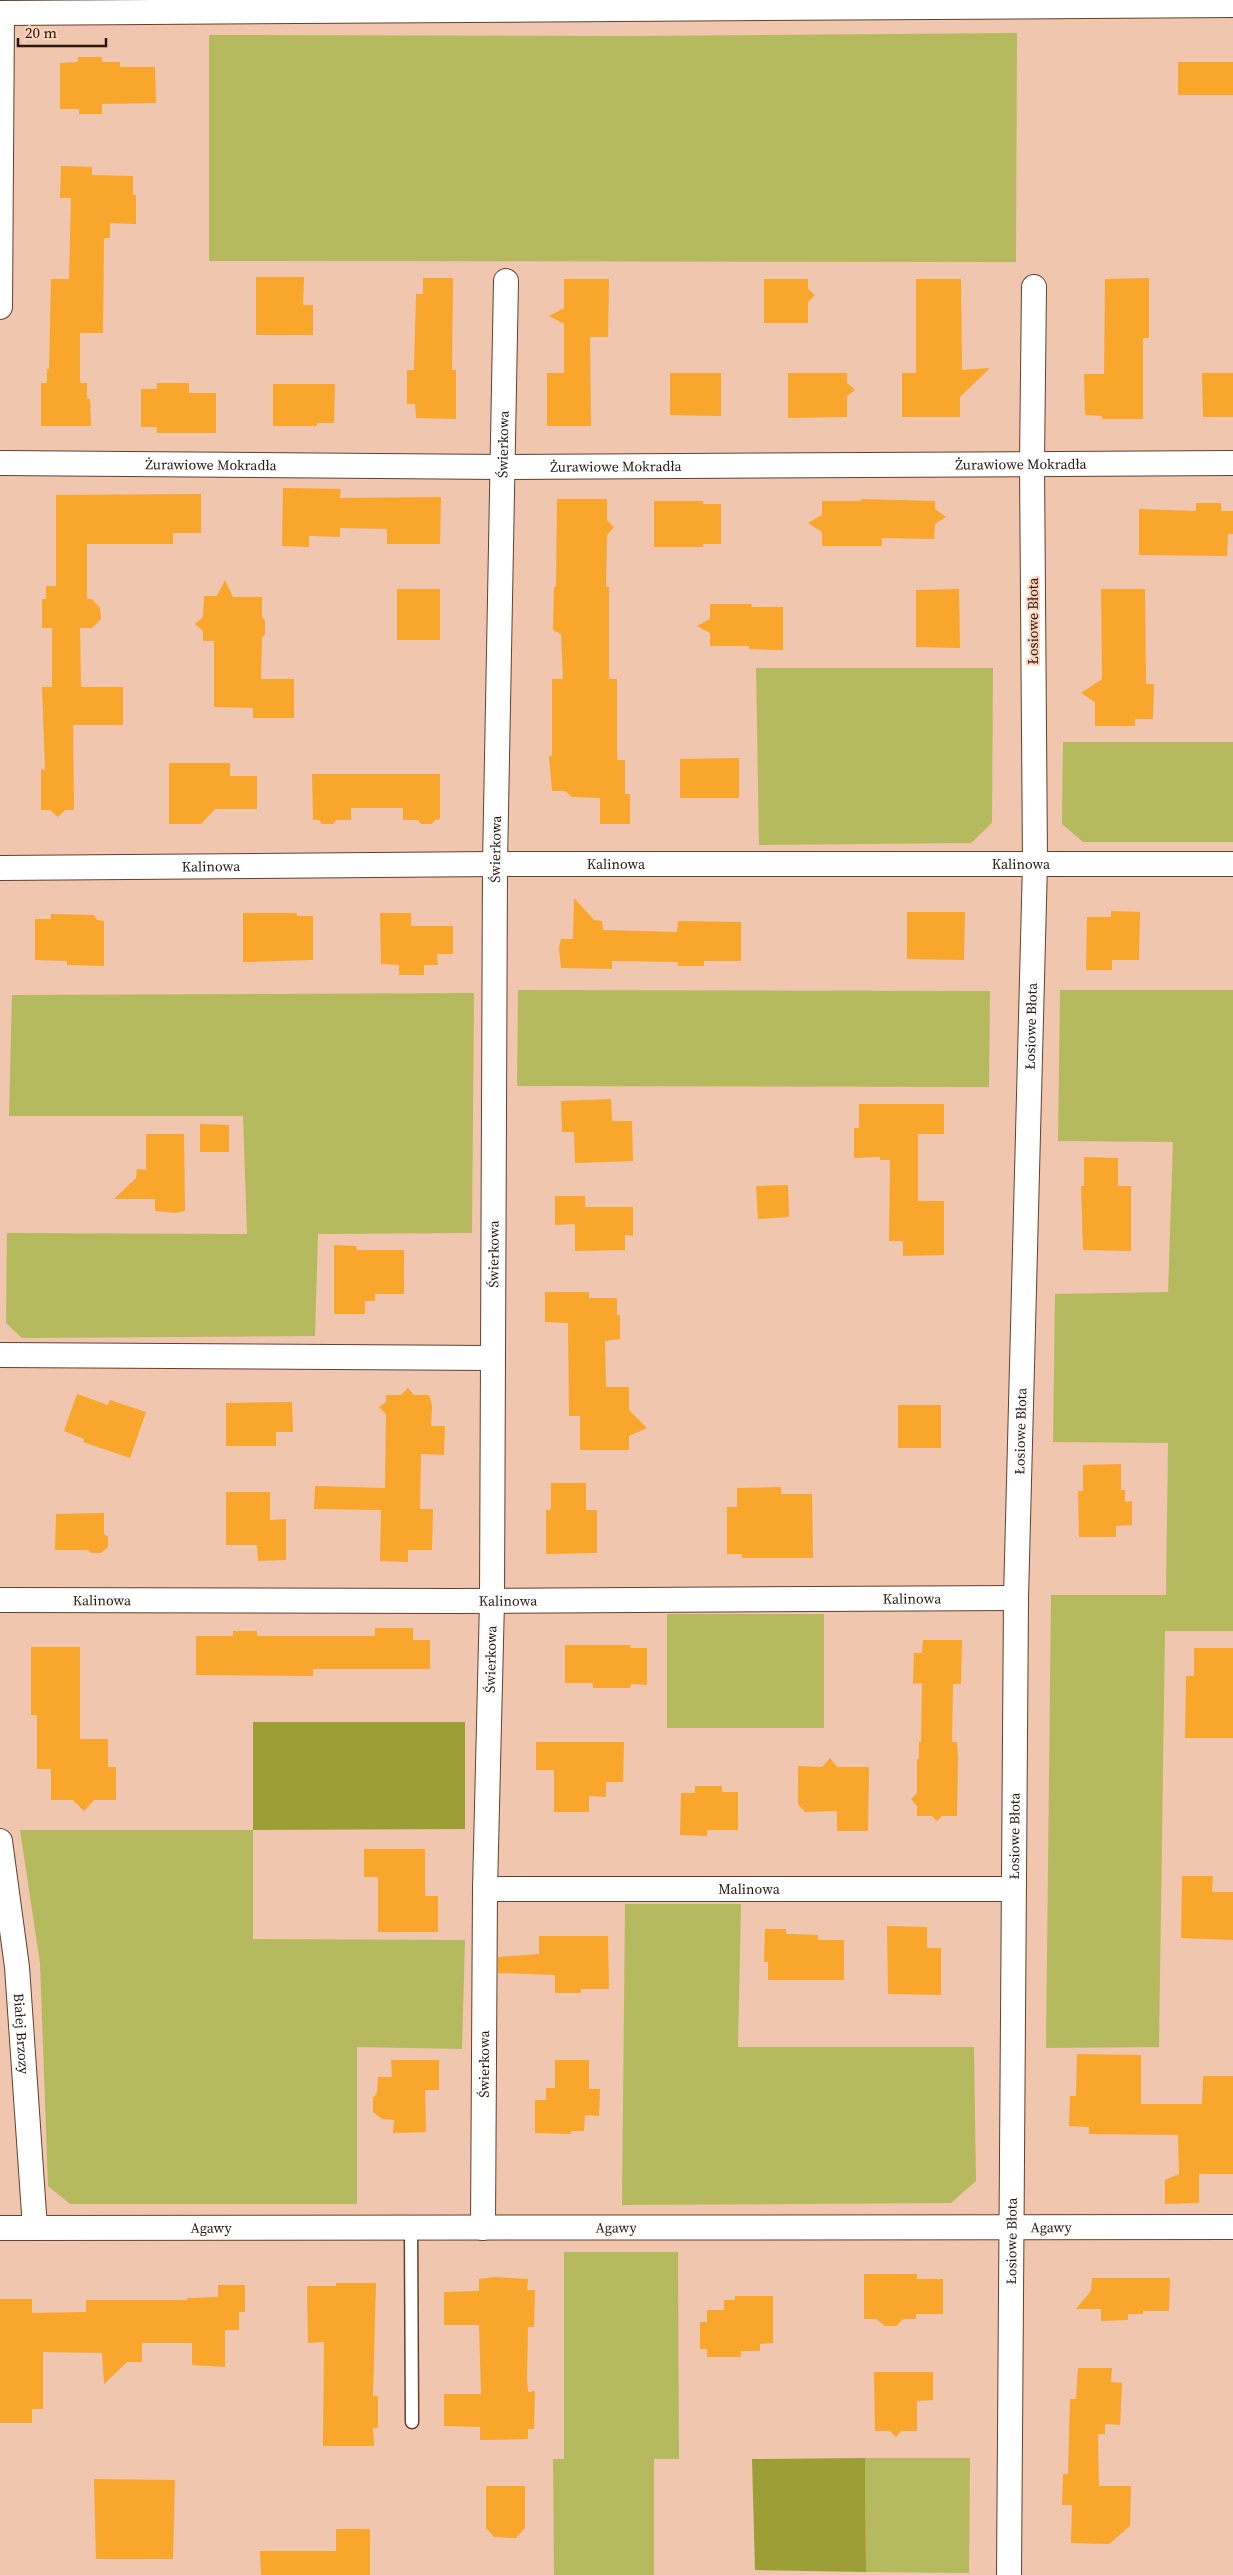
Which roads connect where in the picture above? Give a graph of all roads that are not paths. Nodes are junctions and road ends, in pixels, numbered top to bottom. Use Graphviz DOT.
graph roads {
  1 [pos="1119,2"];
  2 [pos="737,3"];
  3 [pos="562,4"];
  4 [pos="1233,5"];
  5 [pos="10,10"];
  6 [pos="506,281"];
  7 [pos="1034,287"];
  8 [pos="0,308"];
  9 [pos="0,463"];
  10 [pos="1032,463"];
  11 [pos="1233,463"];
  12 [pos="502,467"];
  13 [pos="1035,863"];
  14 [pos="495,864"];
  15 [pos="1233,864"];
  16 [pos="0,868"];
  17 [pos="0,1355"];
  18 [pos="493,1358"];
  19 [pos="1016,1598"];
  20 [pos="0,1600"];
  21 [pos="492,1601"];
  22 [pos="0,1840"];
  23 [pos="485,1889"];
  24 [pos="1012,1890"];
  25 [pos="1012,2226"];
  26 [pos="1233,2227"];
  27 [pos="0,2228"];
  28 [pos="35,2228"];
  29 [pos="411,2228"];
  30 [pos="483,2228"];
  31 [pos="412,2422"];
  32 [pos="1010,2575"];
  1 -- 2 [label="street"];
  1 -- 4 [label="street"];
  2 -- 3 [label="street"];
  3 -- 5 [label="street"];
  5 -- 8 [label="street"];
  6 -- 12 [label="street, Świerkowa"];
  7 -- 10 [label="street, Łosiowe Błota"];
  9 -- 12 [label="street, Żurawiowe Mokradła"];
  10 -- 11 [label="street, Żurawiowe Mokradła"];
  10 -- 12 [label="street, Żurawiowe Mokradła"];
  10 -- 13 [label="street, Łosiowe Błota"];
  12 -- 14 [label="street, Świerkowa"];
  13 -- 14 [label="street, Kalinowa"];
  13 -- 15 [label="street, Kalinowa"];
  13 -- 19 [label="street, Łosiowe Błota"];
  14 -- 16 [label="street, Kalinowa"];
  14 -- 18 [label="street, Świerkowa"];
  17 -- 18 [label="street"];
  18 -- 21 [label="street, Świerkowa"];
  19 -- 21 [label="street, Kalinowa"];
  19 -- 24 [label="street, Łosiowe Błota"];
  20 -- 21 [label="street, Kalinowa"];
  21 -- 23 [label="street, Świerkowa"];
  22 -- 28 [label="street, Białej Brzozy"];
  23 -- 24 [label="street, Malinowa"];
  23 -- 30 [label="street, Świerkowa"];
  24 -- 25 [label="street, Łosiowe Błota"];
  25 -- 26 [label="street, Agawy"];
  25 -- 30 [label="street, Agawy"];
  25 -- 32 [label="street, Łosiowe Błota"];
  27 -- 28 [label="street, Agawy"];
  28 -- 29 [label="street, Agawy"];
  29 -- 30 [label="street, Agawy"];
  29 -- 31 [label="lane"];
}
